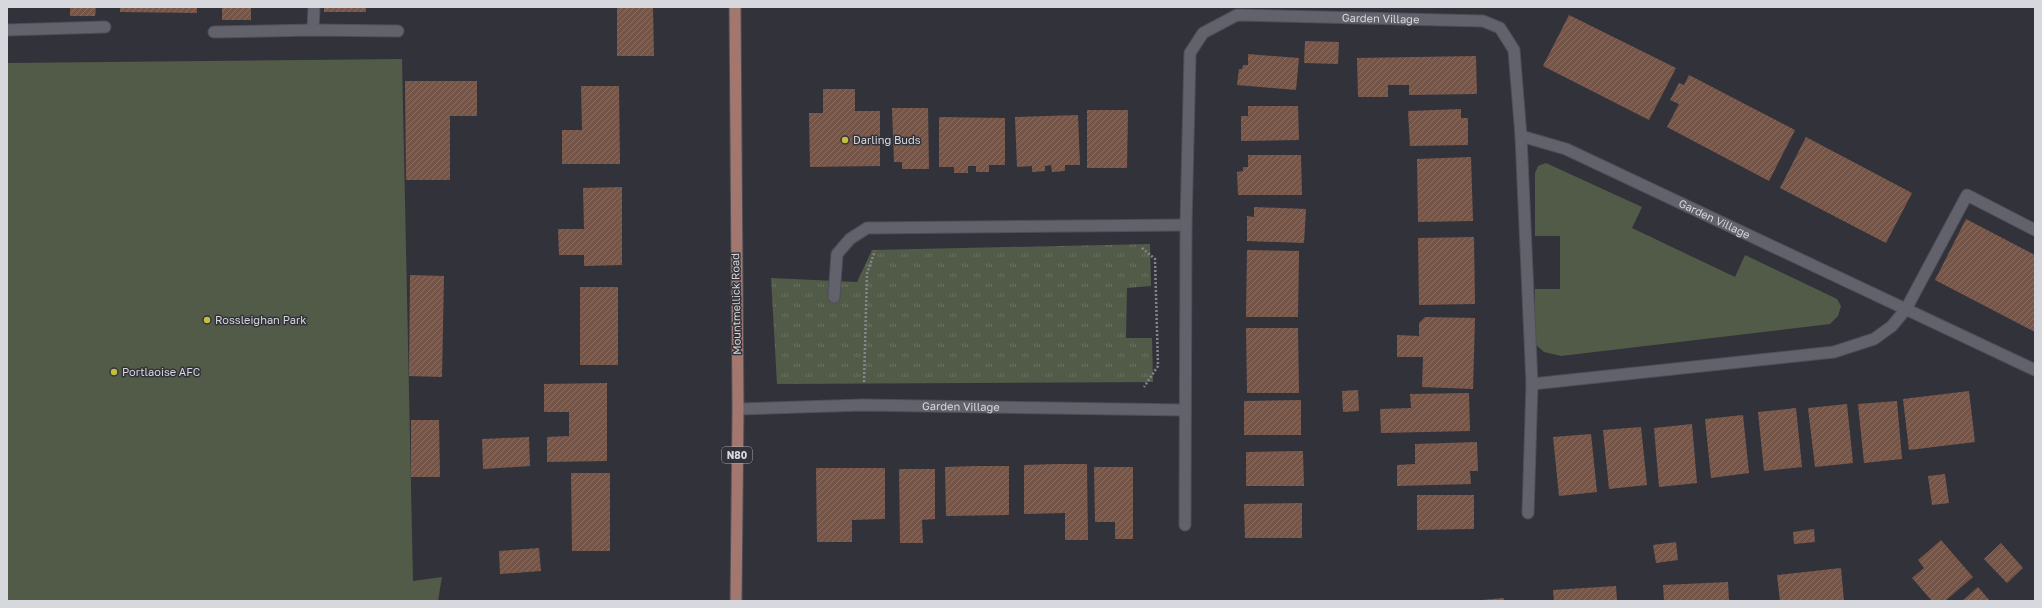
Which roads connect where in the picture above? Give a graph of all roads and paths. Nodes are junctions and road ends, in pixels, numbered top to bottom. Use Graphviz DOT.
graph roads {
  1 [pos="314,7"];
  2 [pos="735,7"];
  3 [pos="105,27"];
  4 [pos="7,30"];
  5 [pos="313,30"];
  6 [pos="398,31"];
  7 [pos="214,32"];
  8 [pos="1520,136"];
  9 [pos="1186,225"];
  10 [pos="2035,230"];
  11 [pos="1138,244"];
  12 [pos="877,245"];
  13 [pos="834,297"];
  14 [pos="1906,309"];
  15 [pos="2035,370"];
  16 [pos="1532,384"];
  17 [pos="1136,388"];
  18 [pos="863,405"];
  19 [pos="738,409"];
  20 [pos="1185,410"];
  21 [pos="1528,513"];
  22 [pos="1185,526"];
  23 [pos="736,601"];
  1 -- 5 [label="street"];
  2 -- 19 [label="main road, Mountmellick Road / N80"];
  3 -- 4 [label="street"];
  5 -- 6 [label="street"];
  5 -- 7 [label="street"];
  8 -- 9 [label="street, Garden Village"];
  8 -- 14 [label="street, Garden Village"];
  8 -- 16 [label="street, Garden Village"];
  9 -- 13 [label="street"];
  9 -- 20 [label="street, Garden Village"];
  10 -- 14 [label="street"];
  11 -- 17 [label="path"];
  12 -- 18 [label="path"];
  14 -- 15 [label="street, Garden Village"];
  14 -- 16 [label="street"];
  16 -- 21 [label="street, Garden Village"];
  18 -- 19 [label="street, Garden Village"];
  18 -- 20 [label="street, Garden Village"];
  19 -- 23 [label="main road, Mountmellick Road / N80"];
  20 -- 22 [label="street, Garden Village"];
}
